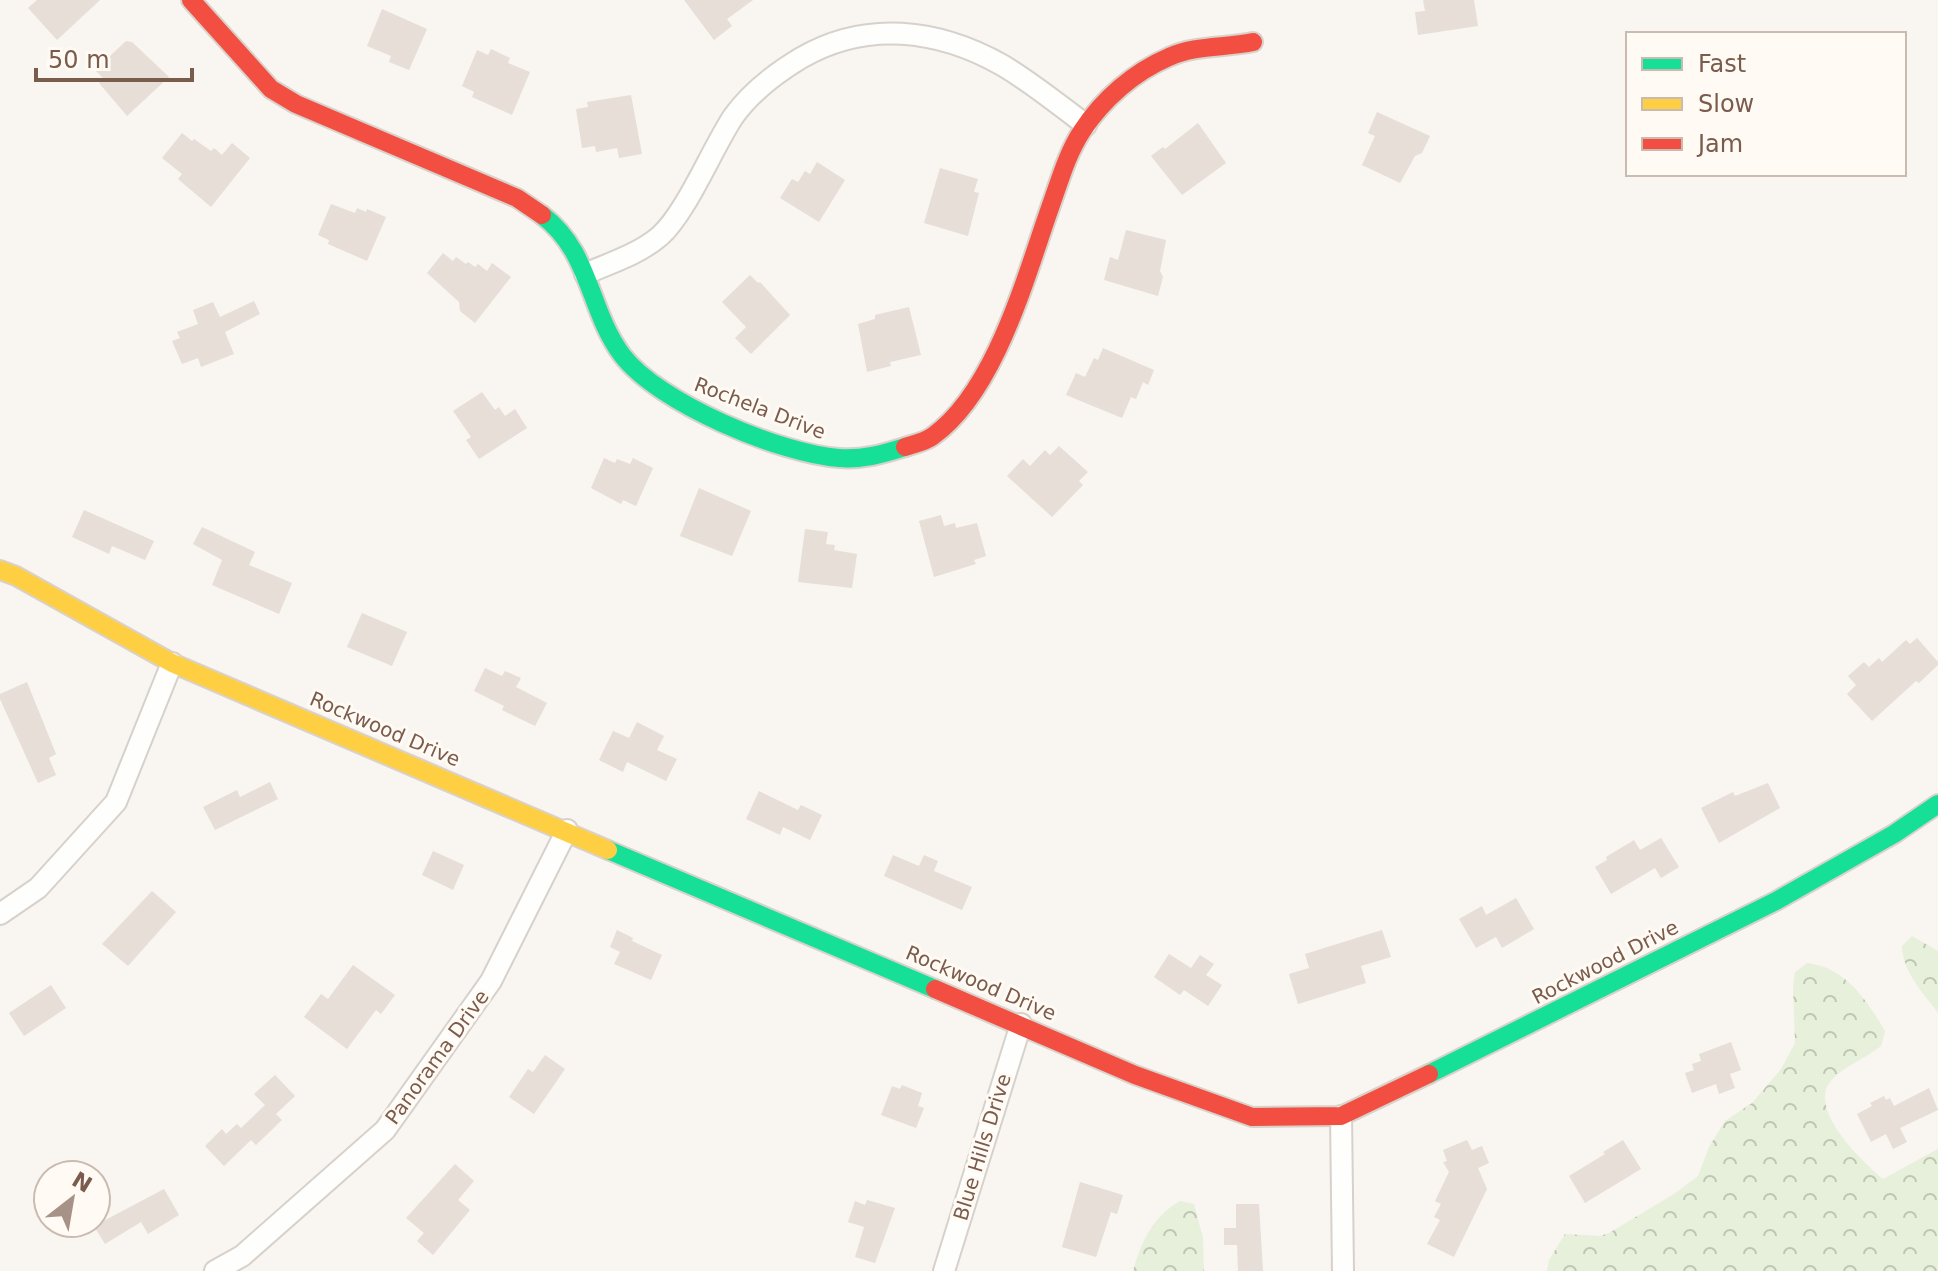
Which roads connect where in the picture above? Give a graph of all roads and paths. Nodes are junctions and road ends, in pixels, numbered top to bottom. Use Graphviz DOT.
graph roads {
  1 [pos="191,0"];
  2 [pos="1253,42"];
  3 [pos="1086,125"];
  4 [pos="585,274"];
  5 [pos="0,570"];
  6 [pos="172,663"];
  7 [pos="1938,804"];
  8 [pos="567,830"];
  9 [pos="0,914"];
  10 [pos="1021,1024"];
  11 [pos="1341,1116"];
  12 [pos="215,1271"];
  13 [pos="944,1271"];
  14 [pos="1343,1271"];
  1 -- 4 [label="street, Rochela Drive"];
  2 -- 3 [label="street, Rochela Drive"];
  3 -- 4 [label="street"];
  3 -- 4 [label="street, Rochela Drive"];
  5 -- 6 [label="street, Rockwood Drive"];
  6 -- 8 [label="street, Rockwood Drive"];
  6 -- 9 [label="street"];
  7 -- 11 [label="street, Rockwood Drive"];
  8 -- 10 [label="street, Rockwood Drive"];
  8 -- 12 [label="street, Panorama Drive"];
  10 -- 11 [label="street, Rockwood Drive"];
  10 -- 13 [label="street, Blue Hills Drive"];
  11 -- 14 [label="street"];
}
